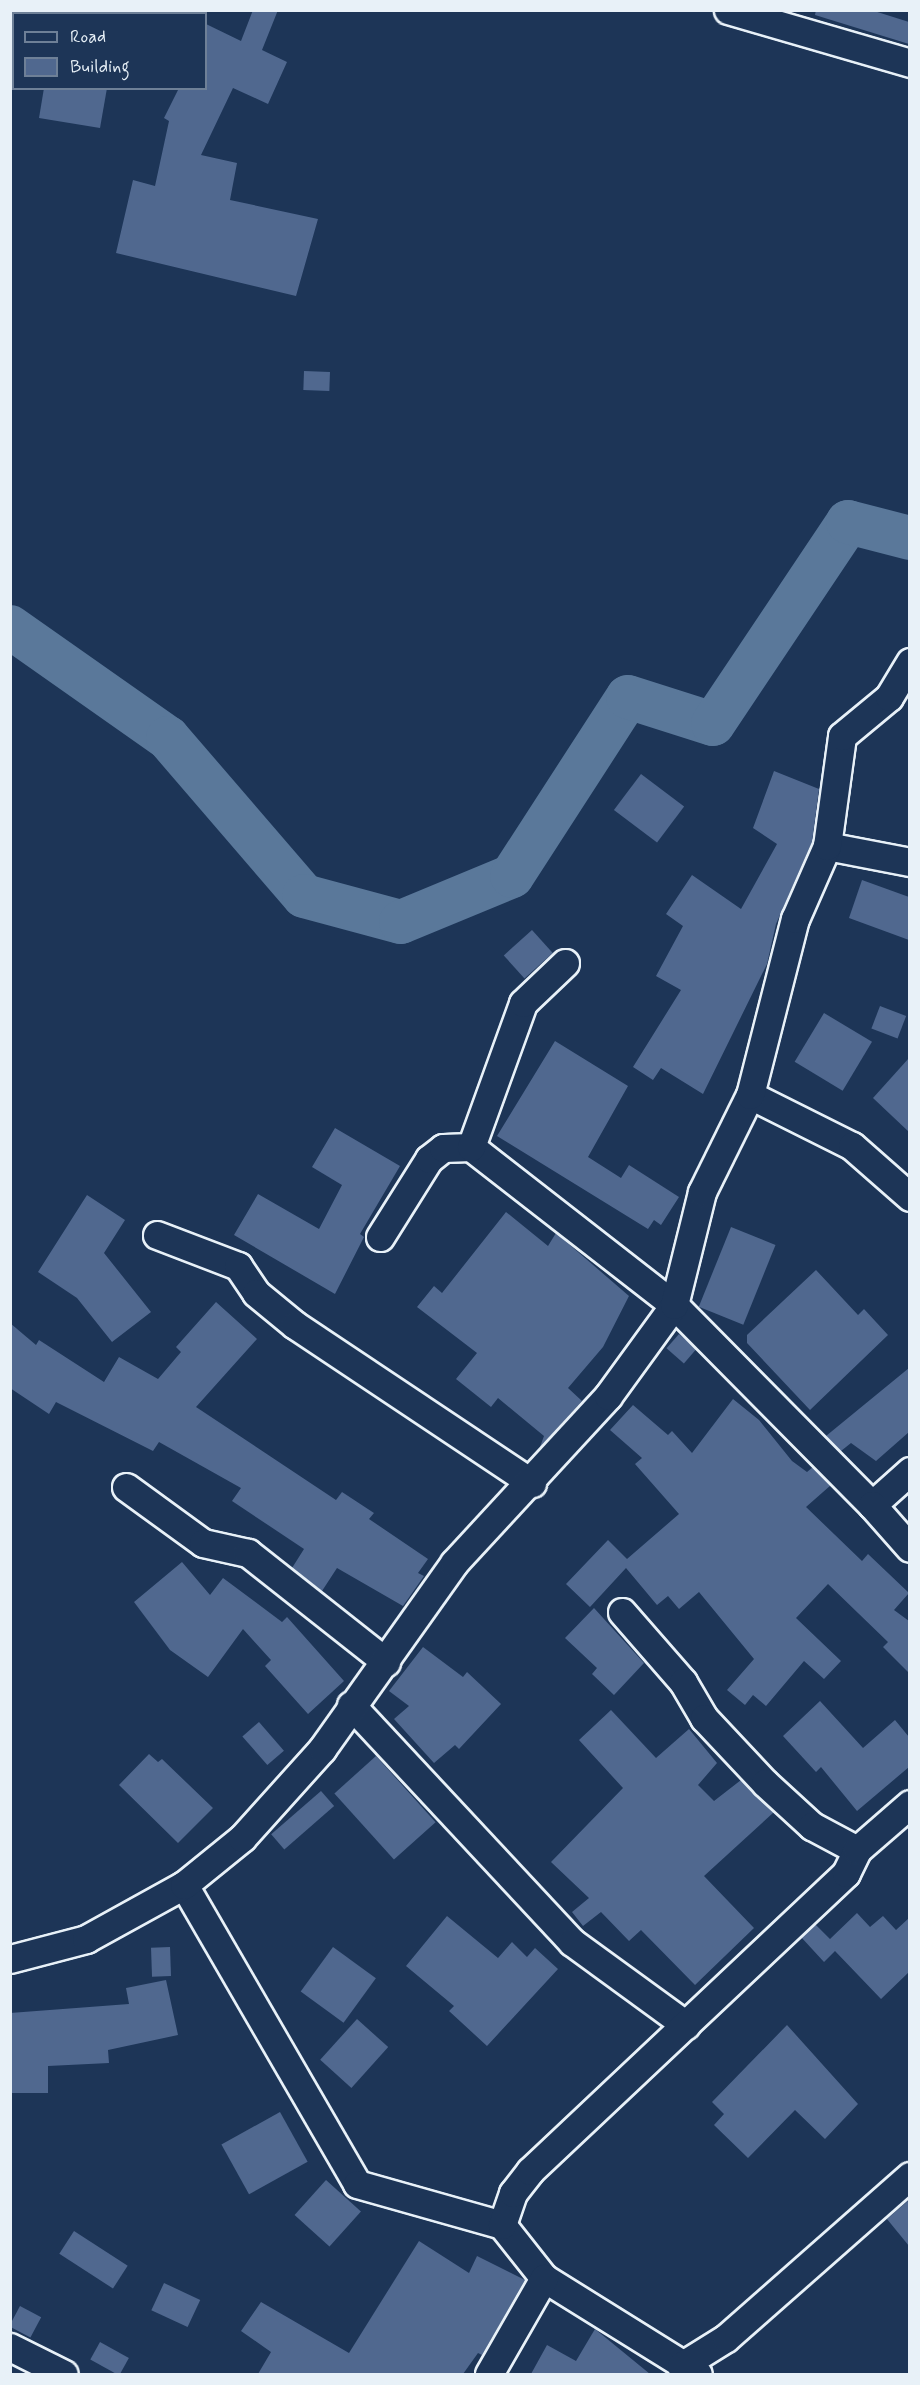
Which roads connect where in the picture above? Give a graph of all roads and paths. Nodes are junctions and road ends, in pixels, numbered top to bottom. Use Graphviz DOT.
graph roads {
  1 [pos="728,10"];
  2 [pos="909,63"];
  3 [pos="909,662"];
  4 [pos="827,846"];
  5 [pos="909,862"];
  6 [pos="565,963"];
  7 [pos="750,1095"];
  8 [pos="471,1147"];
  9 [pos="909,1197"];
  10 [pos="157,1235"];
  11 [pos="380,1237"];
  12 [pos="674,1305"];
  13 [pos="909,1471"];
  14 [pos="532,1483"];
  15 [pos="126,1487"];
  16 [pos="872,1505"];
  17 [pos="909,1548"];
  18 [pos="622,1612"];
  19 [pos="386,1662"];
  20 [pos="351,1705"];
  21 [pos="909,1804"];
  22 [pos="857,1850"];
  23 [pos="184,1885"];
  24 [pos="10,1959"];
  25 [pos="686,2025"];
  26 [pos="909,2176"];
  27 [pos="502,2225"];
  28 [pos="544,2278"];
  29 [pos="10,2347"];
  30 [pos="690,2370"];
  31 [pos="64,2374"];
  32 [pos="489,2374"];
  1 -- 2 [label="street"];
  3 -- 4 [label="street"];
  4 -- 5 [label="street"];
  4 -- 7 [label="street"];
  6 -- 8 [label="street"];
  7 -- 9 [label="street"];
  7 -- 12 [label="street"];
  8 -- 11 [label="street"];
  8 -- 12 [label="street"];
  10 -- 14 [label="street"];
  12 -- 14 [label="street"];
  12 -- 16 [label="street"];
  13 -- 16 [label="street"];
  14 -- 19 [label="street"];
  15 -- 19 [label="street"];
  16 -- 17 [label="street"];
  18 -- 22 [label="street"];
  19 -- 20 [label="street"];
  20 -- 23 [label="street"];
  20 -- 25 [label="street"];
  21 -- 22 [label="street"];
  22 -- 25 [label="street"];
  23 -- 24 [label="street"];
  23 -- 27 [label="street"];
  25 -- 27 [label="street"];
  26 -- 30 [label="street"];
  27 -- 28 [label="street"];
  28 -- 30 [label="street"];
  28 -- 32 [label="street"];
  29 -- 31 [label="street"];
}
